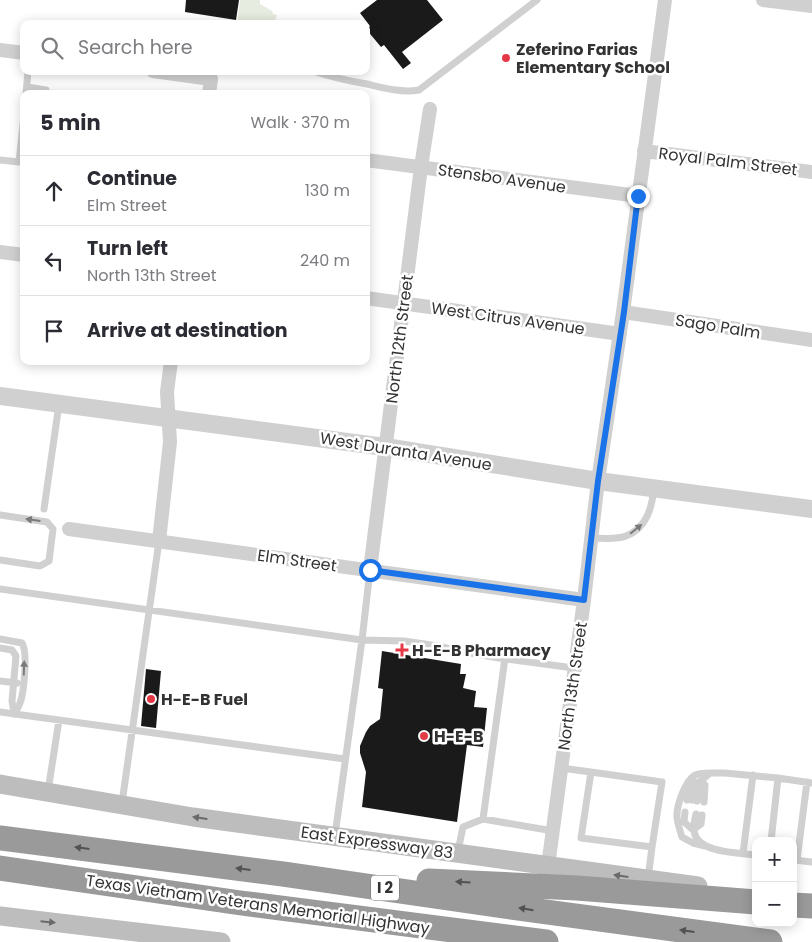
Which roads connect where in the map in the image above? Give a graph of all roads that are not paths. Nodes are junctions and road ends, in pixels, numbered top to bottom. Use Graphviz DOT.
graph roads {
  1 [pos="537,0"];
  2 [pos="665,0"];
  3 [pos="763,0"];
  4 [pos="812,6"];
  5 [pos="0,50"];
  6 [pos="20,52"];
  7 [pos="28,75"];
  8 [pos="212,75"];
  9 [pos="327,75"];
  10 [pos="26,90"];
  11 [pos="210,90"];
  12 [pos="430,109"];
  13 [pos="644,151"];
  14 [pos="0,160"];
  15 [pos="370,161"];
  16 [pos="20,163"];
  17 [pos="421,167"];
  18 [pos="812,172"];
  19 [pos="638,196"];
  20 [pos="0,252"];
  21 [pos="20,254"];
  22 [pos="370,299"];
  23 [pos="404,303"];
  24 [pos="624,312"];
  25 [pos="620,334"];
  26 [pos="812,340"];
  27 [pos="171,365"];
  28 [pos="1,398"];
  29 [pos="59,403"];
  30 [pos="168,418"];
  31 [pos="385,447"];
  32 [pos="598,481"];
  33 [pos="654,488"];
  34 [pos="812,509"];
  35 [pos="44,510"];
  36 [pos="0,515"];
  37 [pos="70,529"];
  38 [pos="591,538"];
  39 [pos="159,541"];
  40 [pos="0,560"];
  41 [pos="370,570"];
  42 [pos="0,590"];
  43 [pos="584,600"];
  44 [pos="148,610"];
  45 [pos="0,639"];
  46 [pos="362,640"];
  47 [pos="0,648"];
  48 [pos="505,658"];
  49 [pos="574,668"];
  50 [pos="0,681"];
  51 [pos="14,683"];
  52 [pos="23,684"];
  53 [pos="0,712"];
  54 [pos="14,714"];
  55 [pos="59,720"];
  56 [pos="132,730"];
  57 [pos="345,759"];
  58 [pos="561,768"];
  59 [pos="591,772"];
  60 [pos="710,773"];
  61 [pos="752,775"];
  62 [pos="778,778"];
  63 [pos="701,781"];
  64 [pos="810,782"];
  65 [pos="6,787"];
  66 [pos="48,792"];
  67 [pos="122,805"];
  68 [pos="693,813"];
  69 [pos="483,820"];
  70 [pos="553,831"];
  71 [pos="335,836"];
  72 [pos="771,837"];
  73 [pos="0,838"];
  74 [pos="705,846"];
  75 [pos="652,848"];
  76 [pos="797,850"];
  77 [pos="457,853"];
  78 [pos="743,853"];
  79 [pos="752,854"];
  80 [pos="797,860"];
  81 [pos="812,862"];
  82 [pos="548,866"];
  83 [pos="0,868"];
  84 [pos="283,874"];
  85 [pos="648,880"];
  86 [pos="752,893"];
  87 [pos="797,900"];
  88 [pos="752,902"];
  89 [pos="812,902"];
  90 [pos="241,903"];
  91 [pos="797,905"];
  92 [pos="812,906"];
  93 [pos="0,916"];
  94 [pos="210,941"];
  95 [pos="417,942"];
  96 [pos="546,942"];
  97 [pos="770,942"];
  1 -- 9 [label="lane"];
  2 -- 13 [label="street, North 13th Street"];
  3 -- 4 [label="street"];
  5 -- 6 [label="street"];
  7 -- 10 [label="lane"];
  8 -- 11 [label="street"];
  12 -- 17 [label="street, North 12th Street"];
  13 -- 18 [label="street, Royal Palm Street"];
  13 -- 19 [label="street, North 13th Street"];
  14 -- 16 [label="lane"];
  15 -- 17 [label="street, Stensbo Avenue"];
  17 -- 19 [label="street, Stensbo Avenue"];
  17 -- 23 [label="street, North 12th Street"];
  19 -- 24 [label="street, North 13th Street"];
  20 -- 21 [label="street"];
  22 -- 23 [label="street, West Citrus Avenue"];
  23 -- 25 [label="street, West Citrus Avenue"];
  23 -- 31 [label="street, North 12th Street"];
  24 -- 25 [label="street, North 13th Street"];
  24 -- 26 [label="street, Sago Palm"];
  25 -- 32 [label="street, North 13th Street"];
  27 -- 30 [label="street"];
  28 -- 29 [label="street, West Duranta Avenue"];
  29 -- 30 [label="street, West Duranta Avenue"];
  29 -- 35 [label="lane"];
  30 -- 31 [label="street, West Duranta Avenue"];
  30 -- 39 [label="street"];
  31 -- 32 [label="street, West Duranta Avenue"];
  31 -- 41 [label="street, North 12th Street"];
  32 -- 33 [label="street, West Duranta Avenue"];
  32 -- 38 [label="street, North 13th Street"];
  33 -- 34 [label="street, West Duranta Avenue"];
  38 -- 33 [label="lane, one-way"];
  40 -- 36 [label="lane, one-way"];
  37 -- 39 [label="street, Elm Street"];
  38 -- 43 [label="street, North 13th Street"];
  39 -- 41 [label="street, Elm Street"];
  39 -- 44 [label="lane"];
  41 -- 43 [label="street, Elm Street"];
  41 -- 46 [label="lane"];
  42 -- 44 [label="lane"];
  43 -- 49 [label="street, North 13th Street"];
  44 -- 46 [label="lane"];
  44 -- 56 [label="lane"];
  52 -- 45 [label="lane, one-way"];
  46 -- 48 [label="lane"];
  46 -- 57 [label="lane"];
  47 -- 51 [label="lane"];
  48 -- 49 [label="lane"];
  48 -- 69 [label="lane"];
  49 -- 58 [label="street, North 13th Street"];
  50 -- 51 [label="lane"];
  51 -- 52 [label="lane"];
  51 -- 54 [label="lane"];
  52 -- 54 [label="lane"];
  53 -- 54 [label="lane"];
  54 -- 55 [label="lane"];
  55 -- 56 [label="lane"];
  55 -- 66 [label="lane"];
  56 -- 57 [label="lane"];
  56 -- 67 [label="lane"];
  57 -- 71 [label="lane"];
  58 -- 59 [label="lane"];
  58 -- 70 [label="street, North 13th Street"];
  59 -- 75 [label="lane"];
  59 -- 75 [label="lane"];
  60 -- 61 [label="lane"];
  60 -- 63 [label="lane"];
  60 -- 74 [label="lane"];
  61 -- 62 [label="lane"];
  61 -- 78 [label="lane"];
  62 -- 64 [label="lane"];
  62 -- 72 [label="lane"];
  63 -- 63 [label="lane"];
  64 -- 76 [label="lane"];
  65 -- 66 [label="main road, East Expressway 83"];
  66 -- 67 [label="main road, East Expressway 83"];
  71 -- 67 [label="main road, East Expressway 83, one-way"];
  68 -- 74 [label="lane"];
  69 -- 70 [label="lane"];
  69 -- 77 [label="lane"];
  70 -- 82 [label="street, North 13th Street"];
  71 -- 77 [label="main road, East Expressway 83"];
  84 -- 73 [label="highway, Texas Vietnam Veterans Memorial Highway / I 2, one-way"];
  74 -- 78 [label="lane"];
  75 -- 85 [label="lane"];
  77 -- 82 [label="main road, East Expressway 83"];
  78 -- 79 [label="lane"];
  80 -- 81 [label="lane"];
  85 -- 82 [label="main road, East Expressway 83, one-way"];
  83 -- 90 [label="highway, Texas Vietnam Veterans Memorial Highway / I 2"];
  88 -- 84 [label="highway, one-way"];
  97 -- 84 [label="highway, Texas Vietnam Veterans Memorial Highway / I 2, one-way"];
  85 -- 86 [label="main road, East Expressway 83"];
  87 -- 89 [label="main road"];
  90 -- 95 [label="highway"];
  90 -- 96 [label="highway, Texas Vietnam Veterans Memorial Highway / I 2"];
  91 -- 92 [label="highway"];
  93 -- 94 [label="main road, one-way"];
}
